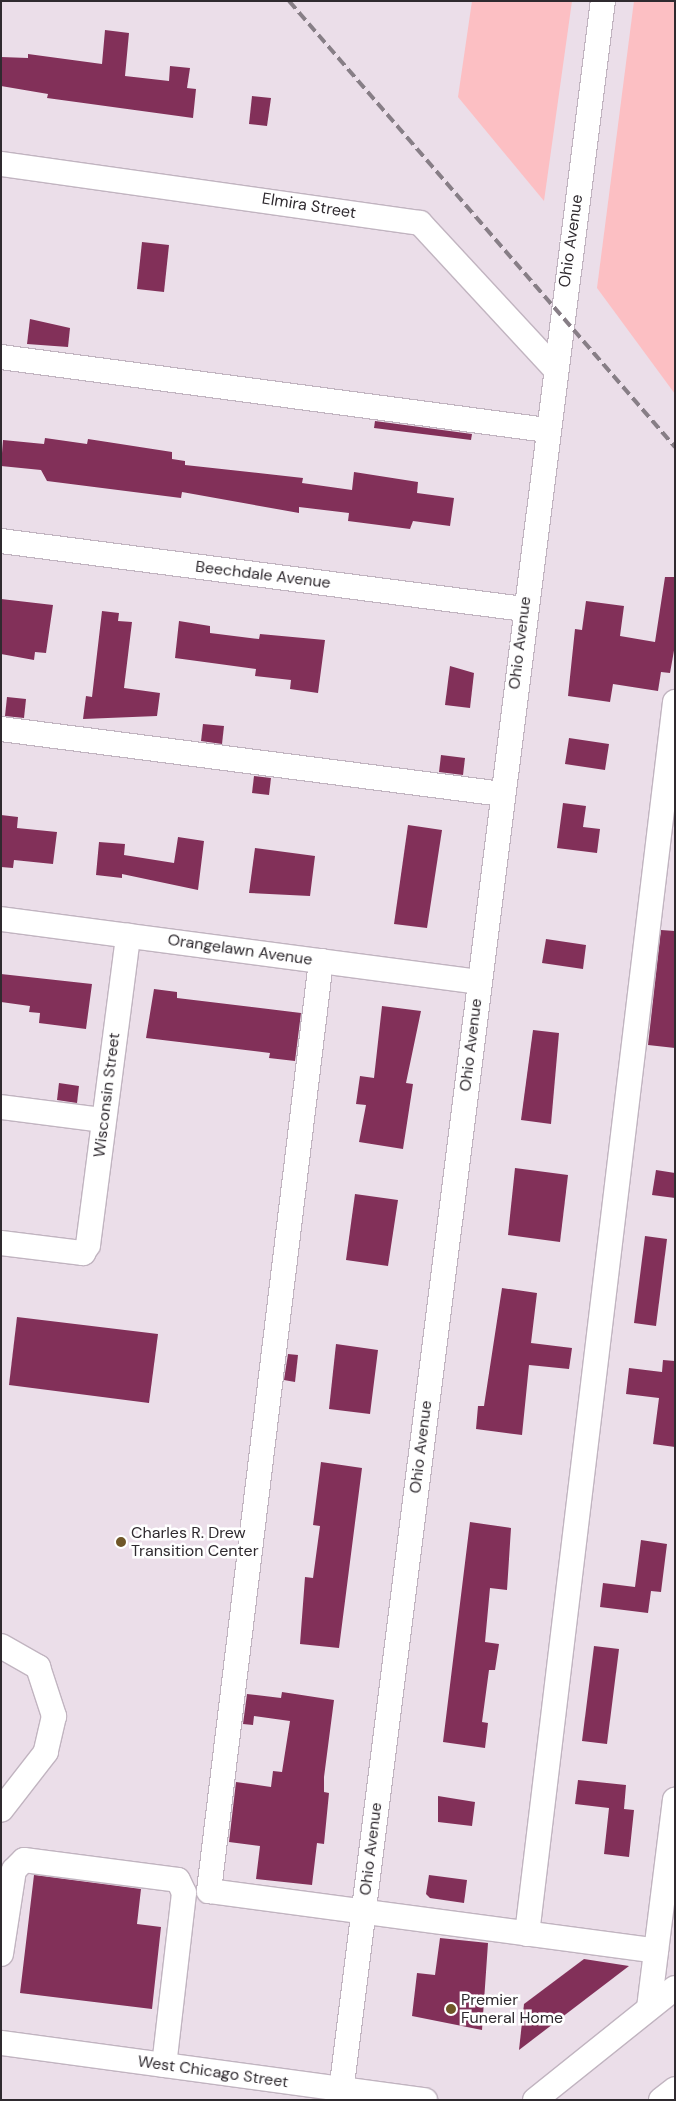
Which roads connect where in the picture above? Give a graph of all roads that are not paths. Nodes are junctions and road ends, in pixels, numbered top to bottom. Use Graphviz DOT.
graph roads {
  1 [pos="603,1"];
  2 [pos="1,164"];
  3 [pos="1,357"];
  4 [pos="555,368"];
  5 [pos="547,430"];
  6 [pos="1,540"];
  7 [pos="524,609"];
  8 [pos="675,702"];
  9 [pos="1,729"];
  10 [pos="502,794"];
  11 [pos="1,919"];
  12 [pos="128,936"];
  13 [pos="321,961"];
  14 [pos="478,982"];
  15 [pos="1,1107"];
  16 [pos="104,1120"];
  17 [pos="1,1243"];
  18 [pos="1,1646"];
  19 [pos="675,1800"];
  20 [pos="1,1810"];
  21 [pos="670,1870"];
  22 [pos="363,1912"];
  23 [pos="527,1934"];
  24 [pos="656,1951"];
  25 [pos="1,1954"];
  26 [pos="675,1988"];
  27 [pos="649,2008"];
  28 [pos="1,2043"];
  29 [pos="164,2065"];
  30 [pos="675,2089"];
  31 [pos="340,2094"];
  32 [pos="413,2099"];
  33 [pos="535,2100"];
  34 [pos="661,2100"];
  1 -- 4 [label="street, Ohio Avenue"];
  2 -- 4 [label="street, Elmira Street"];
  3 -- 5 [label="street"];
  4 -- 5 [label="street, Ohio Avenue"];
  5 -- 7 [label="street, Ohio Avenue"];
  6 -- 7 [label="street, Beechdale Avenue"];
  7 -- 10 [label="street, Ohio Avenue"];
  8 -- 23 [label="street"];
  9 -- 10 [label="street"];
  10 -- 14 [label="street, Ohio Avenue"];
  11 -- 12 [label="street, Orangelawn Avenue"];
  12 -- 13 [label="street, Orangelawn Avenue"];
  12 -- 16 [label="street, Wisconsin Street"];
  13 -- 14 [label="street, Orangelawn Avenue"];
  13 -- 22 [label="street"];
  14 -- 22 [label="street, Ohio Avenue"];
  15 -- 16 [label="street"];
  16 -- 17 [label="street, Wisconsin Street"];
  18 -- 20 [label="street"];
  19 -- 21 [label="street"];
  21 -- 24 [label="street"];
  22 -- 23 [label="street"];
  22 -- 31 [label="street, Ohio Avenue"];
  23 -- 24 [label="street"];
  24 -- 27 [label="street"];
  25 -- 29 [label="street"];
  26 -- 27 [label="street"];
  27 -- 33 [label="street"];
  28 -- 29 [label="street, West Chicago Street"];
  29 -- 31 [label="street, West Chicago Street"];
  30 -- 34 [label="street"];
  31 -- 32 [label="street, West Chicago Street"];
}
